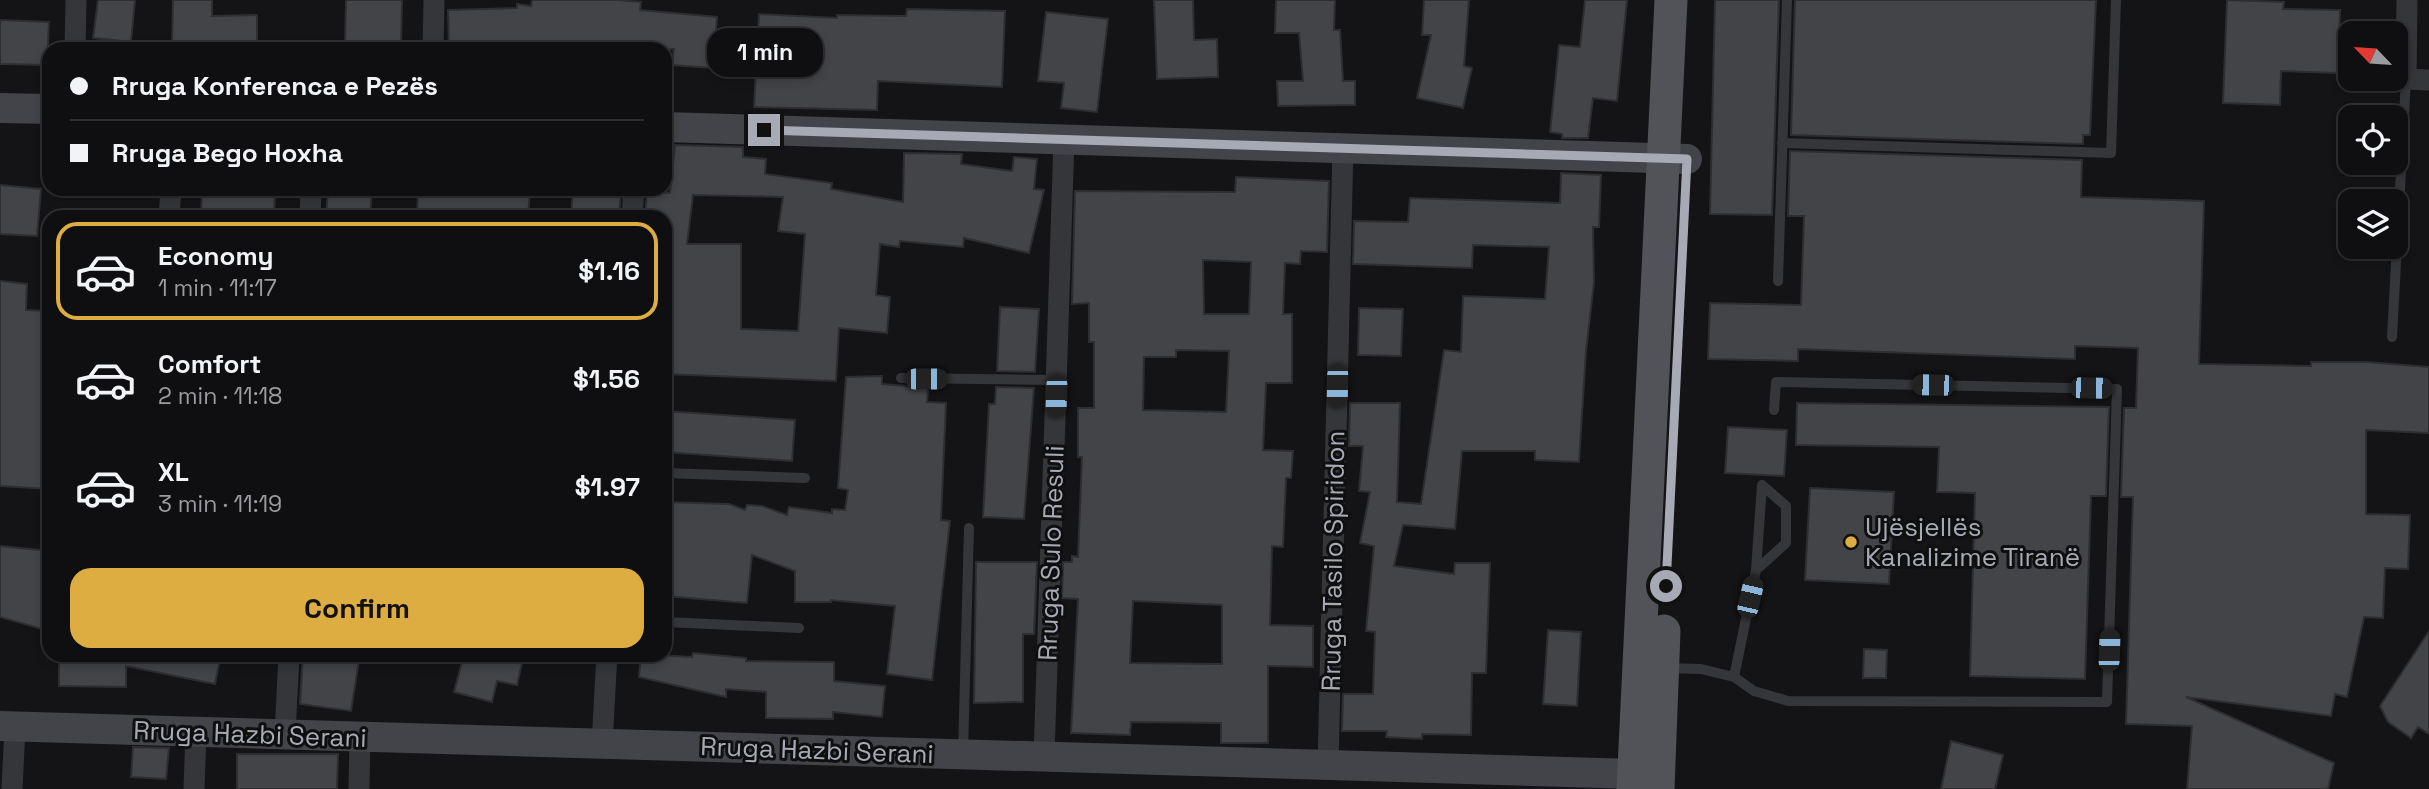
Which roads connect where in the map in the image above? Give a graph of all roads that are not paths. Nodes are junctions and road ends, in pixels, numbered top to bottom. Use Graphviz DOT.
graph roads {
  1 [pos="76,0"];
  2 [pos="434,0"];
  3 [pos="1671,0"];
  4 [pos="1694,0"];
  5 [pos="1787,0"];
  6 [pos="2116,0"];
  7 [pos="2407,0"];
  8 [pos="2407,21"];
  9 [pos="75,42"];
  10 [pos="433,42"];
  11 [pos="2408,79"];
  12 [pos="2429,80"];
  13 [pos="2405,91"];
  14 [pos="0,107"];
  15 [pos="42,109"];
  16 [pos="672,127"];
  17 [pos="1064,139"];
  18 [pos="1782,143"];
  19 [pos="1343,147"];
  20 [pos="1676,158"];
  21 [pos="1777,281"];
  22 [pos="2392,337"];
  23 [pos="901,378"];
  24 [pos="1056,380"];
  25 [pos="1774,410"];
  26 [pos="672,473"];
  27 [pos="805,478"];
  28 [pos="969,528"];
  29 [pos="1756,570"];
  30 [pos="672,622"];
  31 [pos="799,628"];
  32 [pos="289,662"];
  33 [pos="607,662"];
  34 [pos="1662,668"];
  35 [pos="1734,677"];
  36 [pos="7,726"];
  37 [pos="196,732"];
  38 [pos="285,735"];
  39 [pos="360,737"];
  40 [pos="602,744"];
  41 [pos="963,755"];
  42 [pos="1044,757"];
  43 [pos="1328,765"];
  44 [pos="1641,784"];
  45 [pos="12,789"];
  46 [pos="194,789"];
  47 [pos="359,789"];
  1 -- 9 [label="street"];
  2 -- 10 [label="street"];
  3 -- 20 [label="main road"];
  4 -- 20 [label="main road"];
  5 -- 18 [label="lane"];
  6 -- 18 [label="lane"];
  7 -- 8 [label="street"];
  11 -- 12 [label="street"];
  13 -- 22 [label="lane"];
  14 -- 15 [label="street"];
  16 -- 17 [label="street"];
  17 -- 19 [label="street"];
  17 -- 24 [label="street, Rruga Sulo Resuli"];
  18 -- 21 [label="lane"];
  19 -- 20 [label="street"];
  19 -- 43 [label="street, Rruga Tasilo Spiridon"];
  20 -- 34 [label="main road"];
  20 -- 44 [label="main road"];
  23 -- 24 [label="lane"];
  24 -- 42 [label="street, Rruga Sulo Resuli"];
  25 -- 35 [label="lane"];
  26 -- 27 [label="lane"];
  28 -- 41 [label="lane"];
  29 -- 29 [label="lane"];
  29 -- 35 [label="lane"];
  30 -- 31 [label="lane"];
  32 -- 38 [label="street"];
  33 -- 40 [label="street"];
  34 -- 35 [label="lane"];
  34 -- 44 [label="main road"];
  36 -- 37 [label="street, Rruga Hazbi Serani"];
  36 -- 45 [label="street"];
  37 -- 38 [label="street, Rruga Hazbi Serani"];
  37 -- 46 [label="street"];
  38 -- 39 [label="street, Rruga Hazbi Serani"];
  39 -- 40 [label="street, Rruga Hazbi Serani"];
  39 -- 47 [label="street"];
  40 -- 41 [label="street, Rruga Hazbi Serani"];
  41 -- 42 [label="street, Rruga Hazbi Serani"];
  42 -- 43 [label="street, Rruga Hazbi Serani"];
  43 -- 44 [label="street, Rruga Hazbi Serani"];
}
